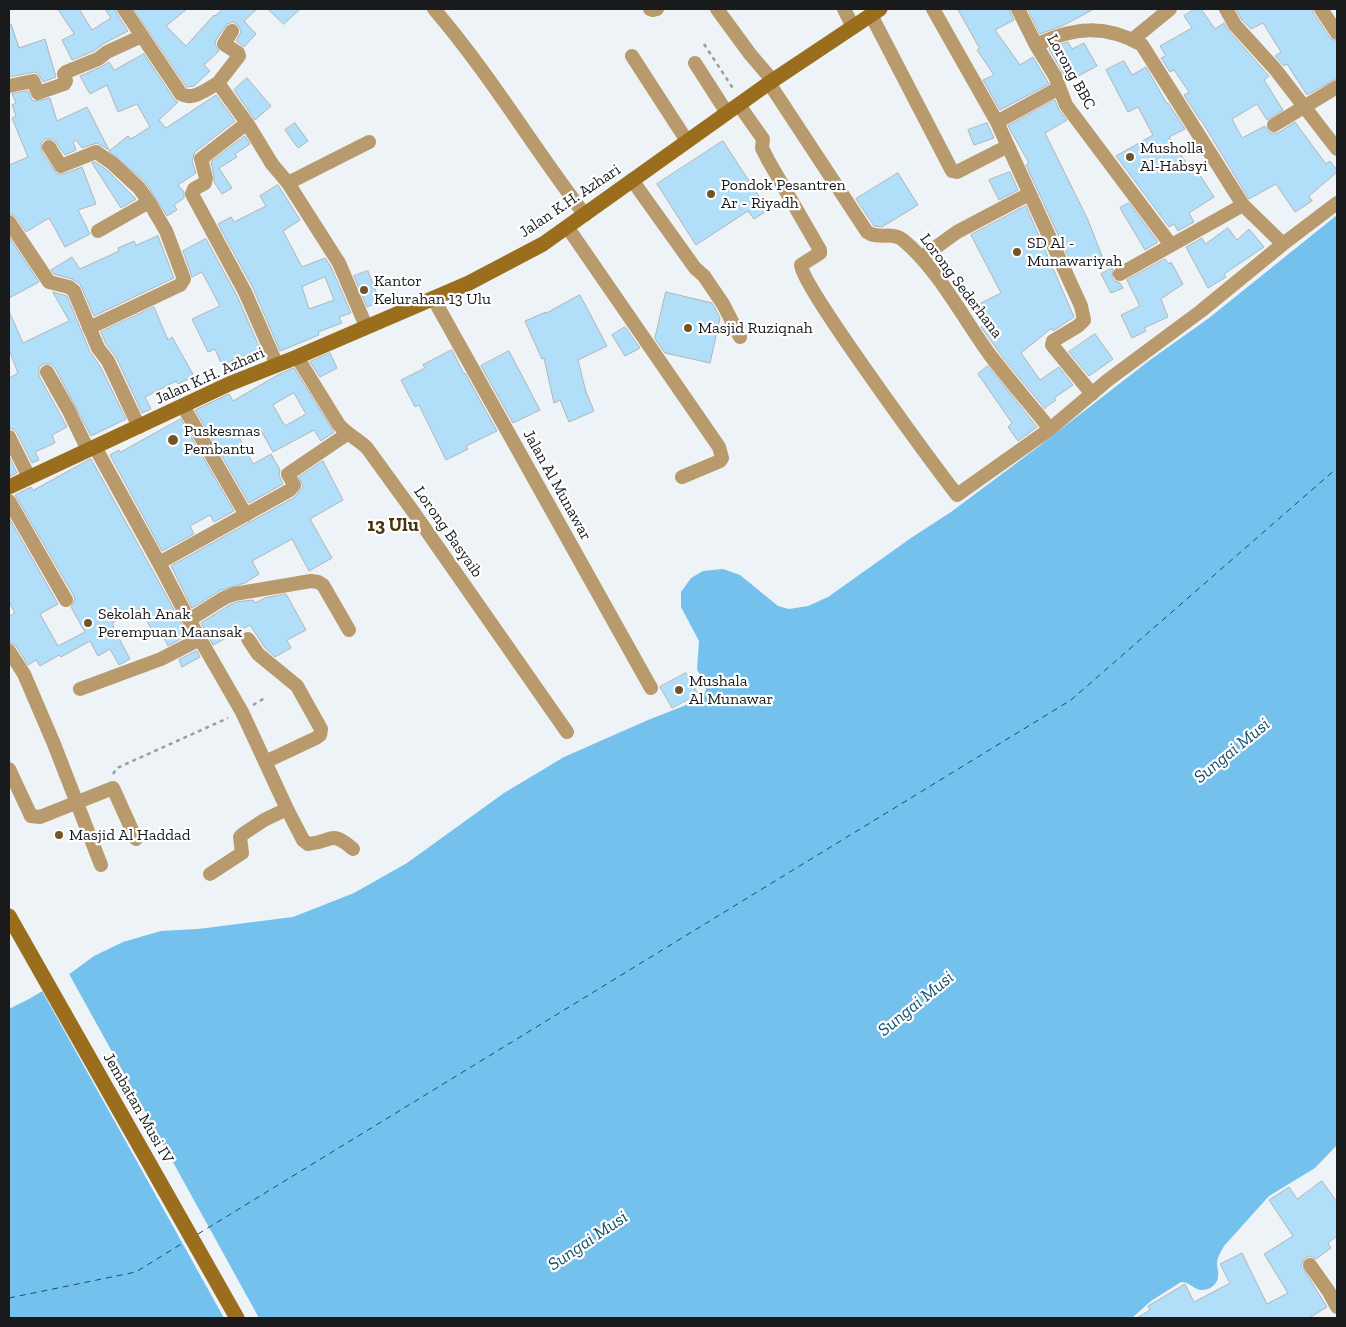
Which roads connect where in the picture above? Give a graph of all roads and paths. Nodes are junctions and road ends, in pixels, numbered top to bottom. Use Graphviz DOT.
graph roads {
  1 [pos="124,9"];
  2 [pos="434,9"];
  3 [pos="650,9"];
  4 [pos="657,9"];
  5 [pos="718,9"];
  6 [pos="844,9"];
  7 [pos="933,9"];
  8 [pos="1018,9"];
  9 [pos="1170,9"];
  10 [pos="1226,9"];
  11 [pos="1321,9"];
  12 [pos="875,12"];
  13 [pos="853,27"];
  14 [pos="232,31"];
  15 [pos="1337,33"];
  16 [pos="142,36"];
  17 [pos="1132,40"];
  18 [pos="704,44"];
  19 [pos="1036,45"];
  20 [pos="632,56"];
  21 [pos="695,63"];
  22 [pos="1271,79"];
  23 [pos="771,82"];
  24 [pos="218,83"];
  25 [pos="9,86"];
  26 [pos="1059,88"];
  27 [pos="1337,88"];
  28 [pos="736,106"];
  29 [pos="1300,109"];
  30 [pos="997,122"];
  31 [pos="247,123"];
  32 [pos="1274,125"];
  33 [pos="687,141"];
  34 [pos="369,142"];
  35 [pos="1008,146"];
  36 [pos="49,147"];
  37 [pos="1333,150"];
  38 [pos="632,180"];
  39 [pos="288,182"];
  40 [pos="1029,194"];
  41 [pos="149,202"];
  42 [pos="1337,203"];
  43 [pos="1243,206"];
  44 [pos="584,214"];
  45 [pos="9,222"];
  46 [pos="568,228"];
  47 [pos="98,231"];
  48 [pos="1283,244"];
  49 [pos="1171,245"];
  50 [pos="921,258"];
  51 [pos="1120,274"];
  52 [pos="433,298"];
  53 [pos="366,326"];
  54 [pos="89,328"];
  55 [pos="740,337"];
  56 [pos="297,357"];
  57 [pos="277,365"];
  58 [pos="47,372"];
  59 [pos="1092,394"];
  60 [pos="183,406"];
  61 [pos="139,427"];
  62 [pos="1050,429"];
  63 [pos="347,434"];
  64 [pos="9,437"];
  65 [pos="92,449"];
  66 [pos="30,477"];
  67 [pos="682,477"];
  68 [pos="9,487"];
  69 [pos="9,501"];
  70 [pos="246,515"];
  71 [pos="159,563"];
  72 [pos="66,600"];
  73 [pos="189,620"];
  74 [pos="349,630"];
  75 [pos="200,639"];
  76 [pos="248,639"];
  77 [pos="9,651"];
  78 [pos="651,688"];
  79 [pos="80,689"];
  80 [pos="242,712"];
  81 [pos="567,732"];
  82 [pos="265,762"];
  83 [pos="9,769"];
  84 [pos="114,788"];
  85 [pos="75,803"];
  86 [pos="287,809"];
  87 [pos="136,839"];
  88 [pos="353,849"];
  89 [pos="101,865"];
  90 [pos="210,874"];
  91 [pos="9,916"];
  92 [pos="1310,1264"];
  93 [pos="1337,1307"];
  94 [pos="237,1318"];
  1 -- 16 [label="street"];
  2 -- 44 [label="street"];
  3 -- 4 [label="street"];
  5 -- 23 [label="street, Lorong Sederhana"];
  6 -- 13 [label="street"];
  7 -- 30 [label="street"];
  8 -- 19 [label="street, Lorong BBC"];
  9 -- 17 [label="street"];
  10 -- 29 [label="street"];
  11 -- 15 [label="street"];
  12 -- 13 [label="street, Jalan K.H. Azhari"];
  12 -- 35 [label="street"];
  13 -- 23 [label="street, Jalan K.H. Azhari"];
  14 -- 24 [label="street"];
  16 -- 24 [label="street"];
  16 -- 25 [label="street"];
  17 -- 19 [label="street"];
  17 -- 43 [label="street"];
  18 -- 28 [label="path"];
  19 -- 26 [label="street, Lorong BBC"];
  20 -- 33 [label="street"];
  21 -- 28 [label="street"];
  22 -- 29 [label="street"];
  23 -- 28 [label="street, Jalan K.H. Azhari"];
  23 -- 50 [label="street, Lorong Sederhana"];
  24 -- 31 [label="street"];
  26 -- 30 [label="street"];
  26 -- 49 [label="street, Lorong BBC"];
  27 -- 29 [label="street"];
  28 -- 33 [label="street, Jalan K.H. Azhari"];
  28 -- 62 [label="street"];
  29 -- 32 [label="street"];
  29 -- 37 [label="street"];
  30 -- 35 [label="street"];
  31 -- 39 [label="street"];
  31 -- 57 [label="street"];
  33 -- 38 [label="street, Jalan K.H. Azhari"];
  34 -- 39 [label="street"];
  35 -- 40 [label="street"];
  36 -- 41 [label="street"];
  38 -- 44 [label="street, Jalan K.H. Azhari"];
  38 -- 55 [label="street"];
  39 -- 53 [label="street"];
  40 -- 50 [label="street"];
  40 -- 59 [label="street"];
  41 -- 47 [label="street"];
  41 -- 54 [label="street"];
  42 -- 48 [label="street"];
  43 -- 48 [label="street"];
  43 -- 49 [label="street"];
  44 -- 46 [label="street, Jalan K.H. Azhari"];
  45 -- 54 [label="street"];
  46 -- 52 [label="street, Jalan K.H. Azhari"];
  46 -- 67 [label="street"];
  48 -- 59 [label="street"];
  49 -- 51 [label="street"];
  50 -- 62 [label="street, Lorong Sederhana"];
  52 -- 53 [label="street, Jalan K.H. Azhari"];
  52 -- 78 [label="street, Jalan Al Munawar"];
  53 -- 56 [label="street, Jalan K.H. Azhari"];
  54 -- 61 [label="street"];
  56 -- 57 [label="street, Jalan K.H. Azhari"];
  56 -- 63 [label="street, Lorong Basyaib"];
  57 -- 60 [label="street, Jalan K.H. Azhari"];
  58 -- 65 [label="street"];
  59 -- 62 [label="street"];
  60 -- 61 [label="street, Jalan K.H. Azhari"];
  60 -- 70 [label="street"];
  61 -- 65 [label="street, Jalan K.H. Azhari"];
  63 -- 70 [label="street"];
  63 -- 81 [label="street, Lorong Basyaib"];
  64 -- 66 [label="street"];
  65 -- 66 [label="street, Jalan K.H. Azhari"];
  65 -- 71 [label="street"];
  66 -- 68 [label="street, Jalan K.H. Azhari"];
  69 -- 72 [label="street"];
  70 -- 71 [label="street"];
  71 -- 73 [label="street"];
  73 -- 74 [label="street"];
  73 -- 75 [label="street"];
  75 -- 79 [label="street"];
  75 -- 80 [label="street"];
  76 -- 82 [label="street"];
  77 -- 85 [label="street"];
  80 -- 82 [label="street"];
  80 -- 84 [label="path"];
  82 -- 86 [label="street"];
  83 -- 85 [label="street"];
  84 -- 85 [label="street"];
  84 -- 87 [label="street"];
  85 -- 89 [label="street"];
  86 -- 88 [label="street"];
  86 -- 90 [label="street"];
  91 -- 94 [label="street, Jembatan Musi IV"];
  92 -- 93 [label="street"];
}
